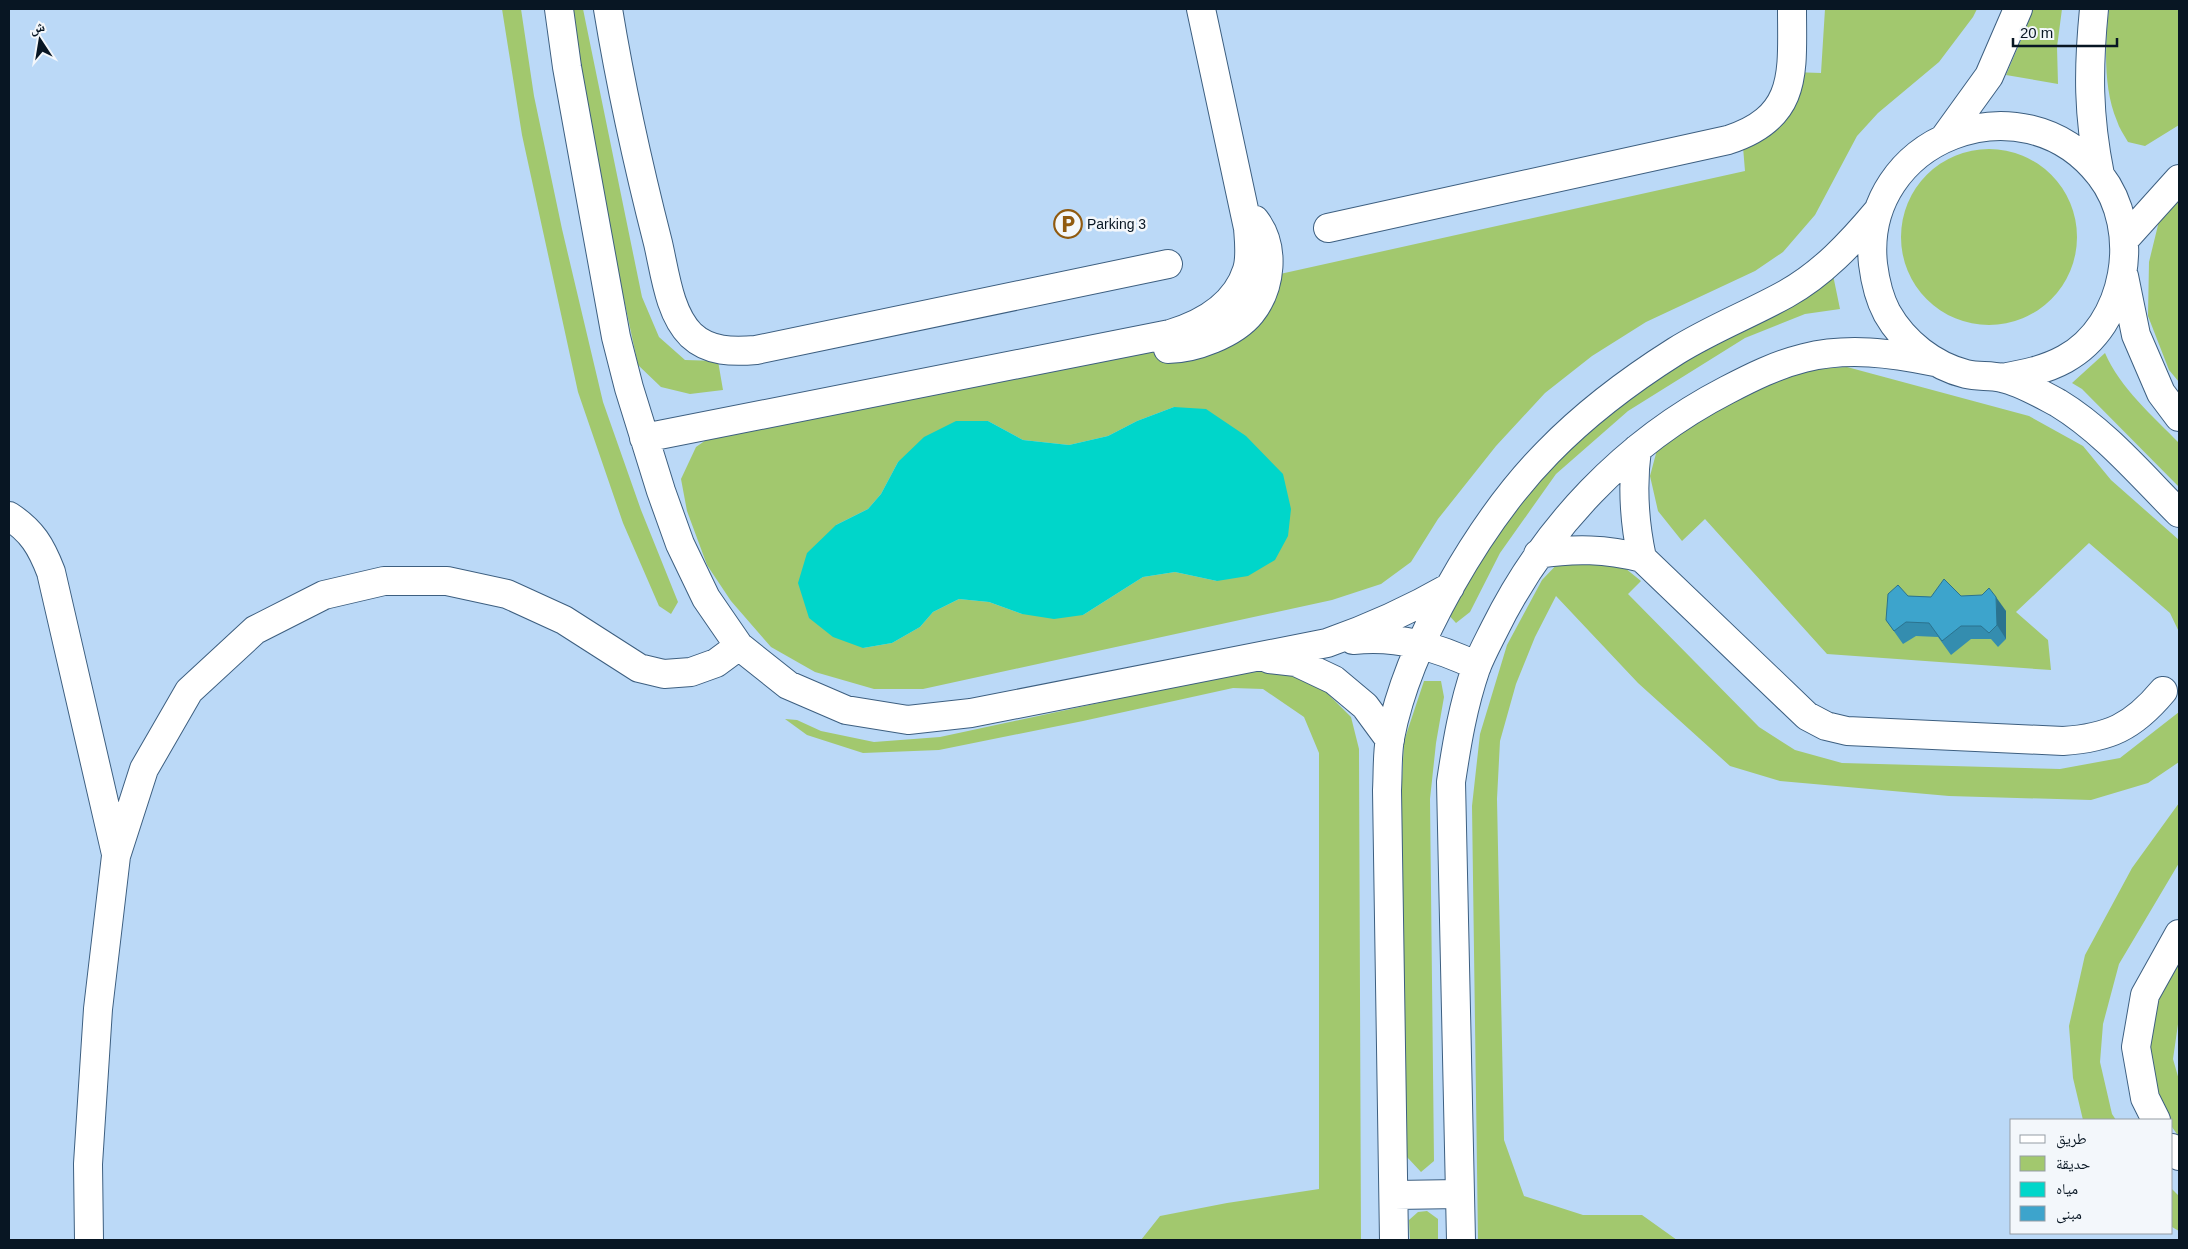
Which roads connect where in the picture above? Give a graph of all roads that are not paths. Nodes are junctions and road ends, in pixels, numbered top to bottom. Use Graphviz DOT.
graph roads {
  1 [pos="559,9"];
  2 [pos="608,9"];
  3 [pos="1202,9"];
  4 [pos="1792,9"];
  5 [pos="2018,9"];
  6 [pos="2094,9"];
  7 [pos="1945,137"];
  8 [pos="2100,176"];
  9 [pos="2179,178"];
  10 [pos="1878,212"];
  11 [pos="1328,228"];
  12 [pos="2125,239"];
  13 [pos="1168,264"];
  14 [pos="2123,273"];
  15 [pos="1935,362"];
  16 [pos="2002,378"];
  17 [pos="2179,417"];
  18 [pos="644,438"];
  19 [pos="1637,449"];
  20 [pos="2179,513"];
  21 [pos="9,516"];
  22 [pos="1538,554"];
  23 [pos="1642,558"];
  24 [pos="1450,587"];
  25 [pos="1326,642"];
  26 [pos="1421,644"];
  27 [pos="739,646"];
  28 [pos="1256,657"];
  29 [pos="1477,666"];
  30 [pos="2163,691"];
  31 [pos="1390,740"];
  32 [pos="116,856"];
  33 [pos="2179,934"];
  34 [pos="2156,1119"];
  35 [pos="1459,1194"];
  36 [pos="1394,1195"];
  37 [pos="89,1240"];
  38 [pos="1394,1240"];
  39 [pos="1461,1240"];
  1 -- 18 [label="street"];
  2 -- 13 [label="street"];
  3 -- 18 [label="street"];
  4 -- 11 [label="street"];
  5 -- 7 [label="street"];
  6 -- 8 [label="street"];
  7 -- 8 [label="street"];
  7 -- 10 [label="street"];
  8 -- 12 [label="street"];
  9 -- 12 [label="street"];
  10 -- 15 [label="street"];
  10 -- 24 [label="street"];
  12 -- 14 [label="street"];
  14 -- 16 [label="street"];
  14 -- 17 [label="street"];
  15 -- 16 [label="street"];
  15 -- 19 [label="street"];
  16 -- 20 [label="street"];
  18 -- 27 [label="street"];
  19 -- 22 [label="street"];
  19 -- 23 [label="street"];
  21 -- 32 [label="street"];
  22 -- 23 [label="street"];
  22 -- 29 [label="street"];
  23 -- 30 [label="street"];
  24 -- 25 [label="street"];
  24 -- 26 [label="street"];
  25 -- 26 [label="street"];
  25 -- 28 [label="street"];
  26 -- 29 [label="street"];
  26 -- 31 [label="street"];
  27 -- 28 [label="street"];
  27 -- 32 [label="street"];
  28 -- 31 [label="street"];
  29 -- 35 [label="street"];
  31 -- 36 [label="street"];
  32 -- 37 [label="street"];
  33 -- 34 [label="street"];
  35 -- 36 [label="street"];
  35 -- 39 [label="street"];
  36 -- 38 [label="street"];
}
